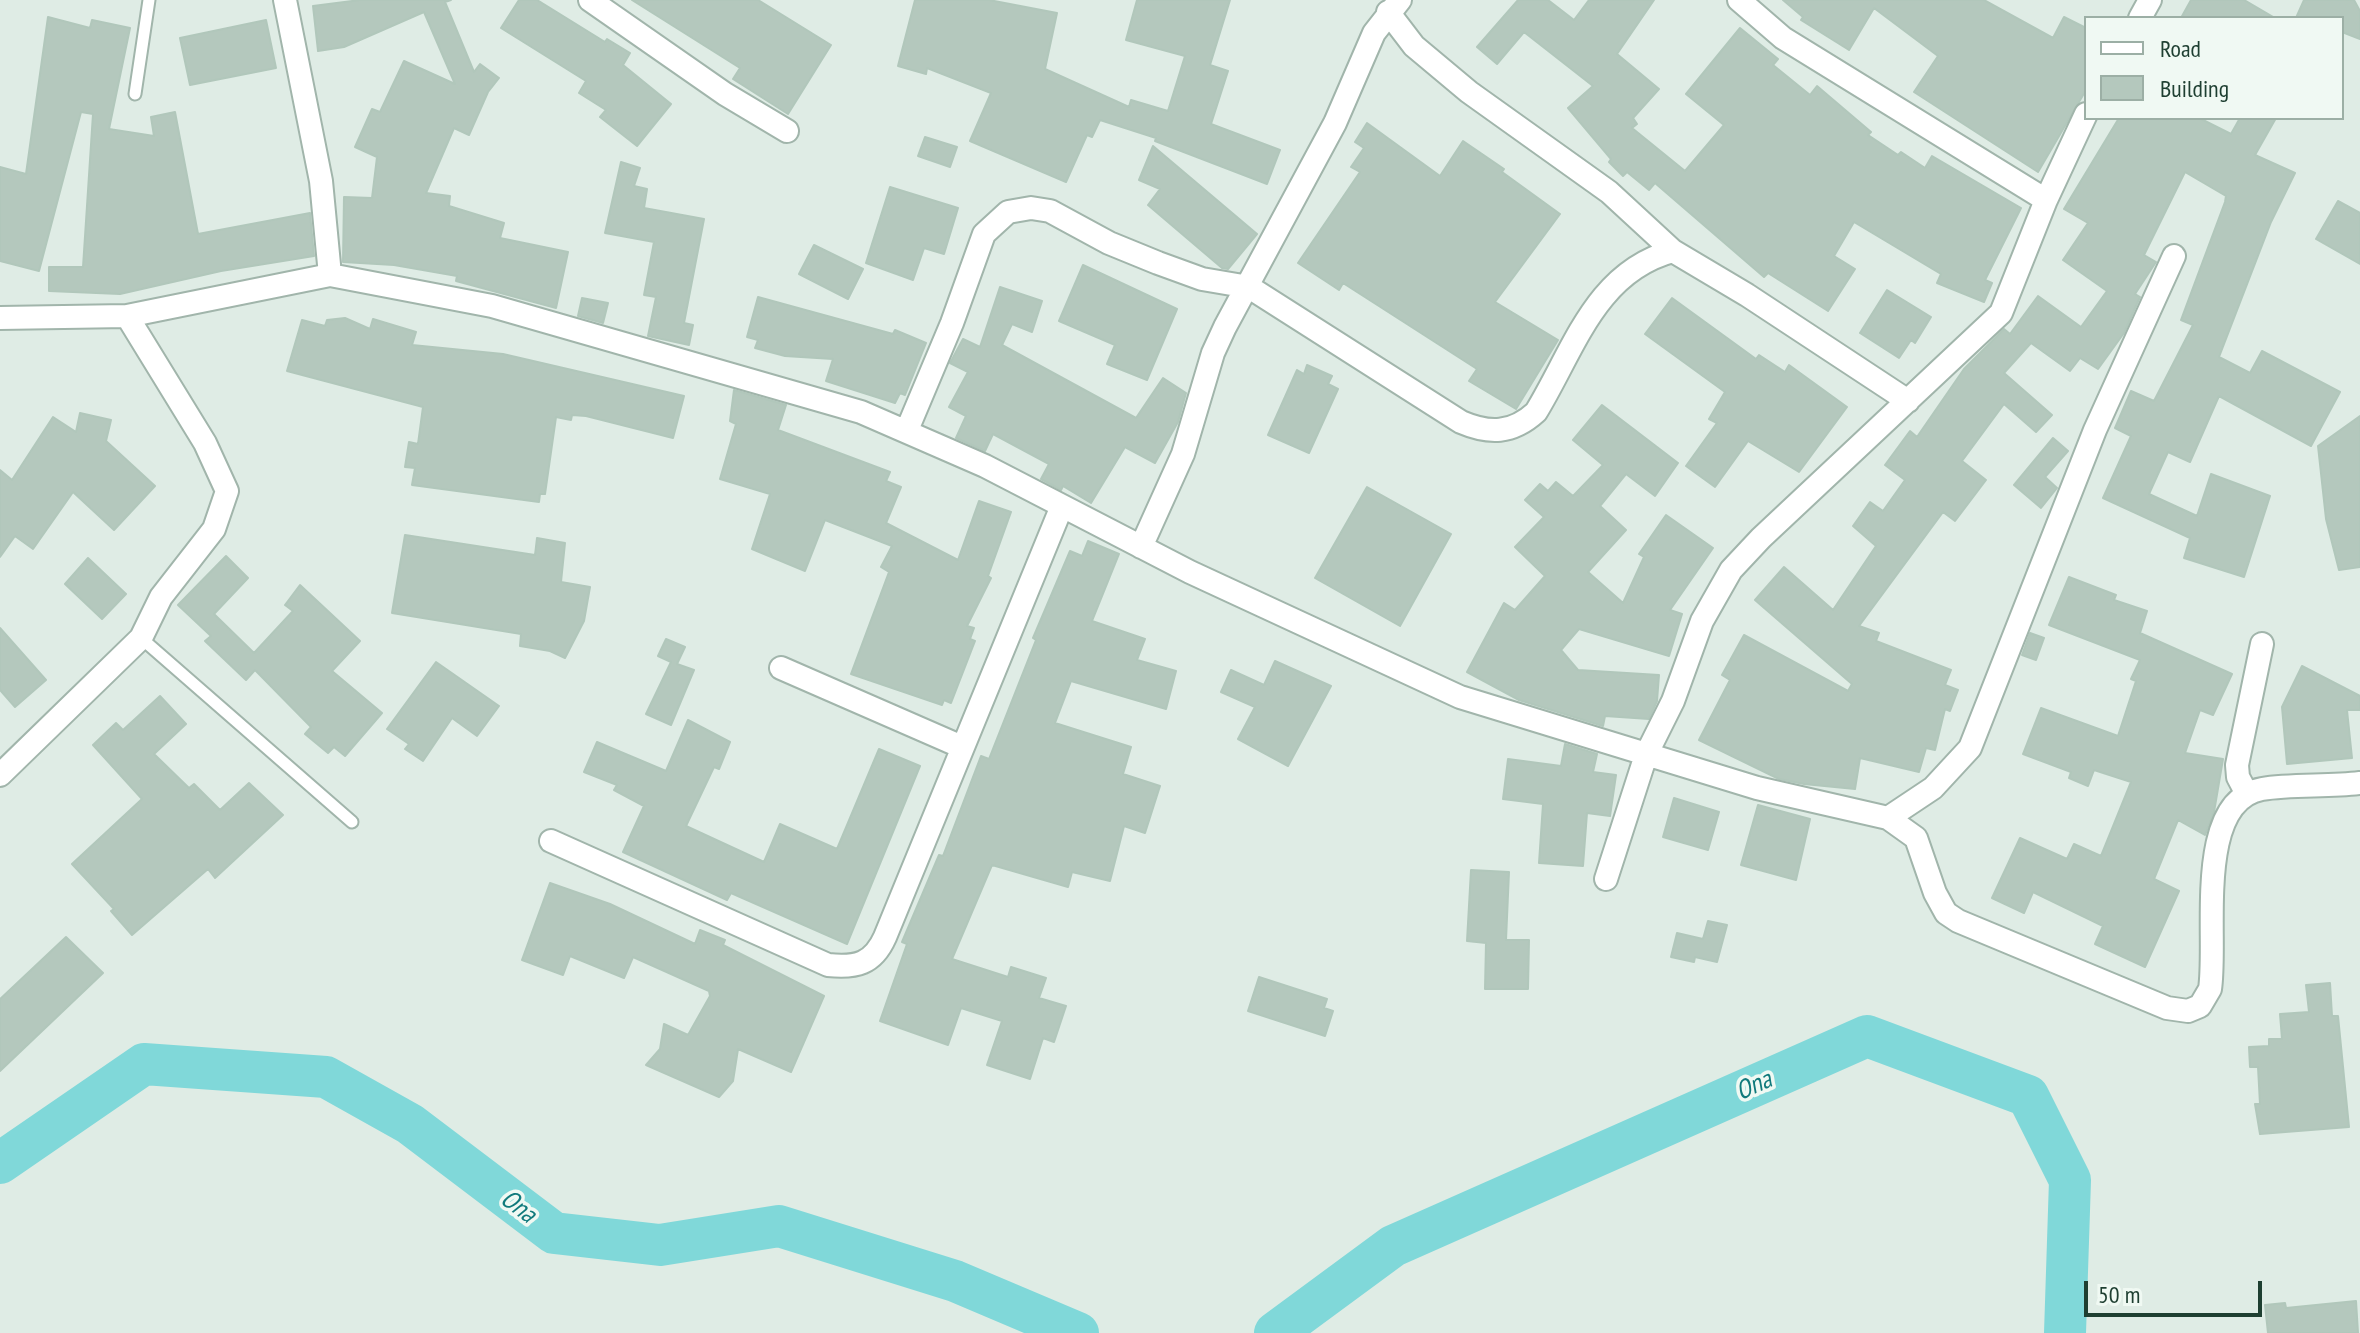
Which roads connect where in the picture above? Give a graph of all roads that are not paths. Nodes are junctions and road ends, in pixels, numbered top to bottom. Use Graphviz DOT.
graph roads {
  1 [pos="149,0"];
  2 [pos="285,0"];
  3 [pos="590,0"];
  4 [pos="1739,0"];
  5 [pos="1394,6"];
  6 [pos="135,94"];
  7 [pos="2084,118"];
  8 [pos="787,131"];
  9 [pos="2046,200"];
  10 [pos="1673,251"];
  11 [pos="2174,256"];
  12 [pos="330,275"];
  13 [pos="1249,287"];
  14 [pos="127,316"];
  15 [pos="0,318"];
  16 [pos="1908,401"];
  17 [pos="907,430"];
  18 [pos="1062,506"];
  19 [pos="1141,547"];
  20 [pos="141,638"];
  21 [pos="2262,644"];
  22 [pos="781,668"];
  23 [pos="962,747"];
  24 [pos="1646,755"];
  25 [pos="0,775"];
  26 [pos="2360,783"];
  27 [pos="2247,794"];
  28 [pos="1888,818"];
  29 [pos="352,822"];
  30 [pos="551,841"];
  31 [pos="1606,879"];
  1 -- 6 [label="lane"];
  2 -- 12 [label="street"];
  3 -- 8 [label="street"];
  4 -- 9 [label="street"];
  5 -- 10 [label="street"];
  5 -- 13 [label="street"];
  7 -- 9 [label="street"];
  9 -- 16 [label="street"];
  10 -- 13 [label="street"];
  10 -- 16 [label="street"];
  11 -- 28 [label="street"];
  12 -- 14 [label="street"];
  12 -- 17 [label="street"];
  13 -- 17 [label="street"];
  13 -- 19 [label="street"];
  14 -- 15 [label="street"];
  14 -- 20 [label="street"];
  16 -- 24 [label="street"];
  17 -- 18 [label="street"];
  18 -- 19 [label="street"];
  18 -- 23 [label="street"];
  19 -- 24 [label="street"];
  20 -- 25 [label="street"];
  20 -- 29 [label="lane"];
  21 -- 27 [label="street"];
  22 -- 23 [label="street"];
  23 -- 30 [label="street"];
  24 -- 28 [label="street"];
  24 -- 31 [label="street"];
  26 -- 27 [label="street"];
  27 -- 28 [label="street"];
}
